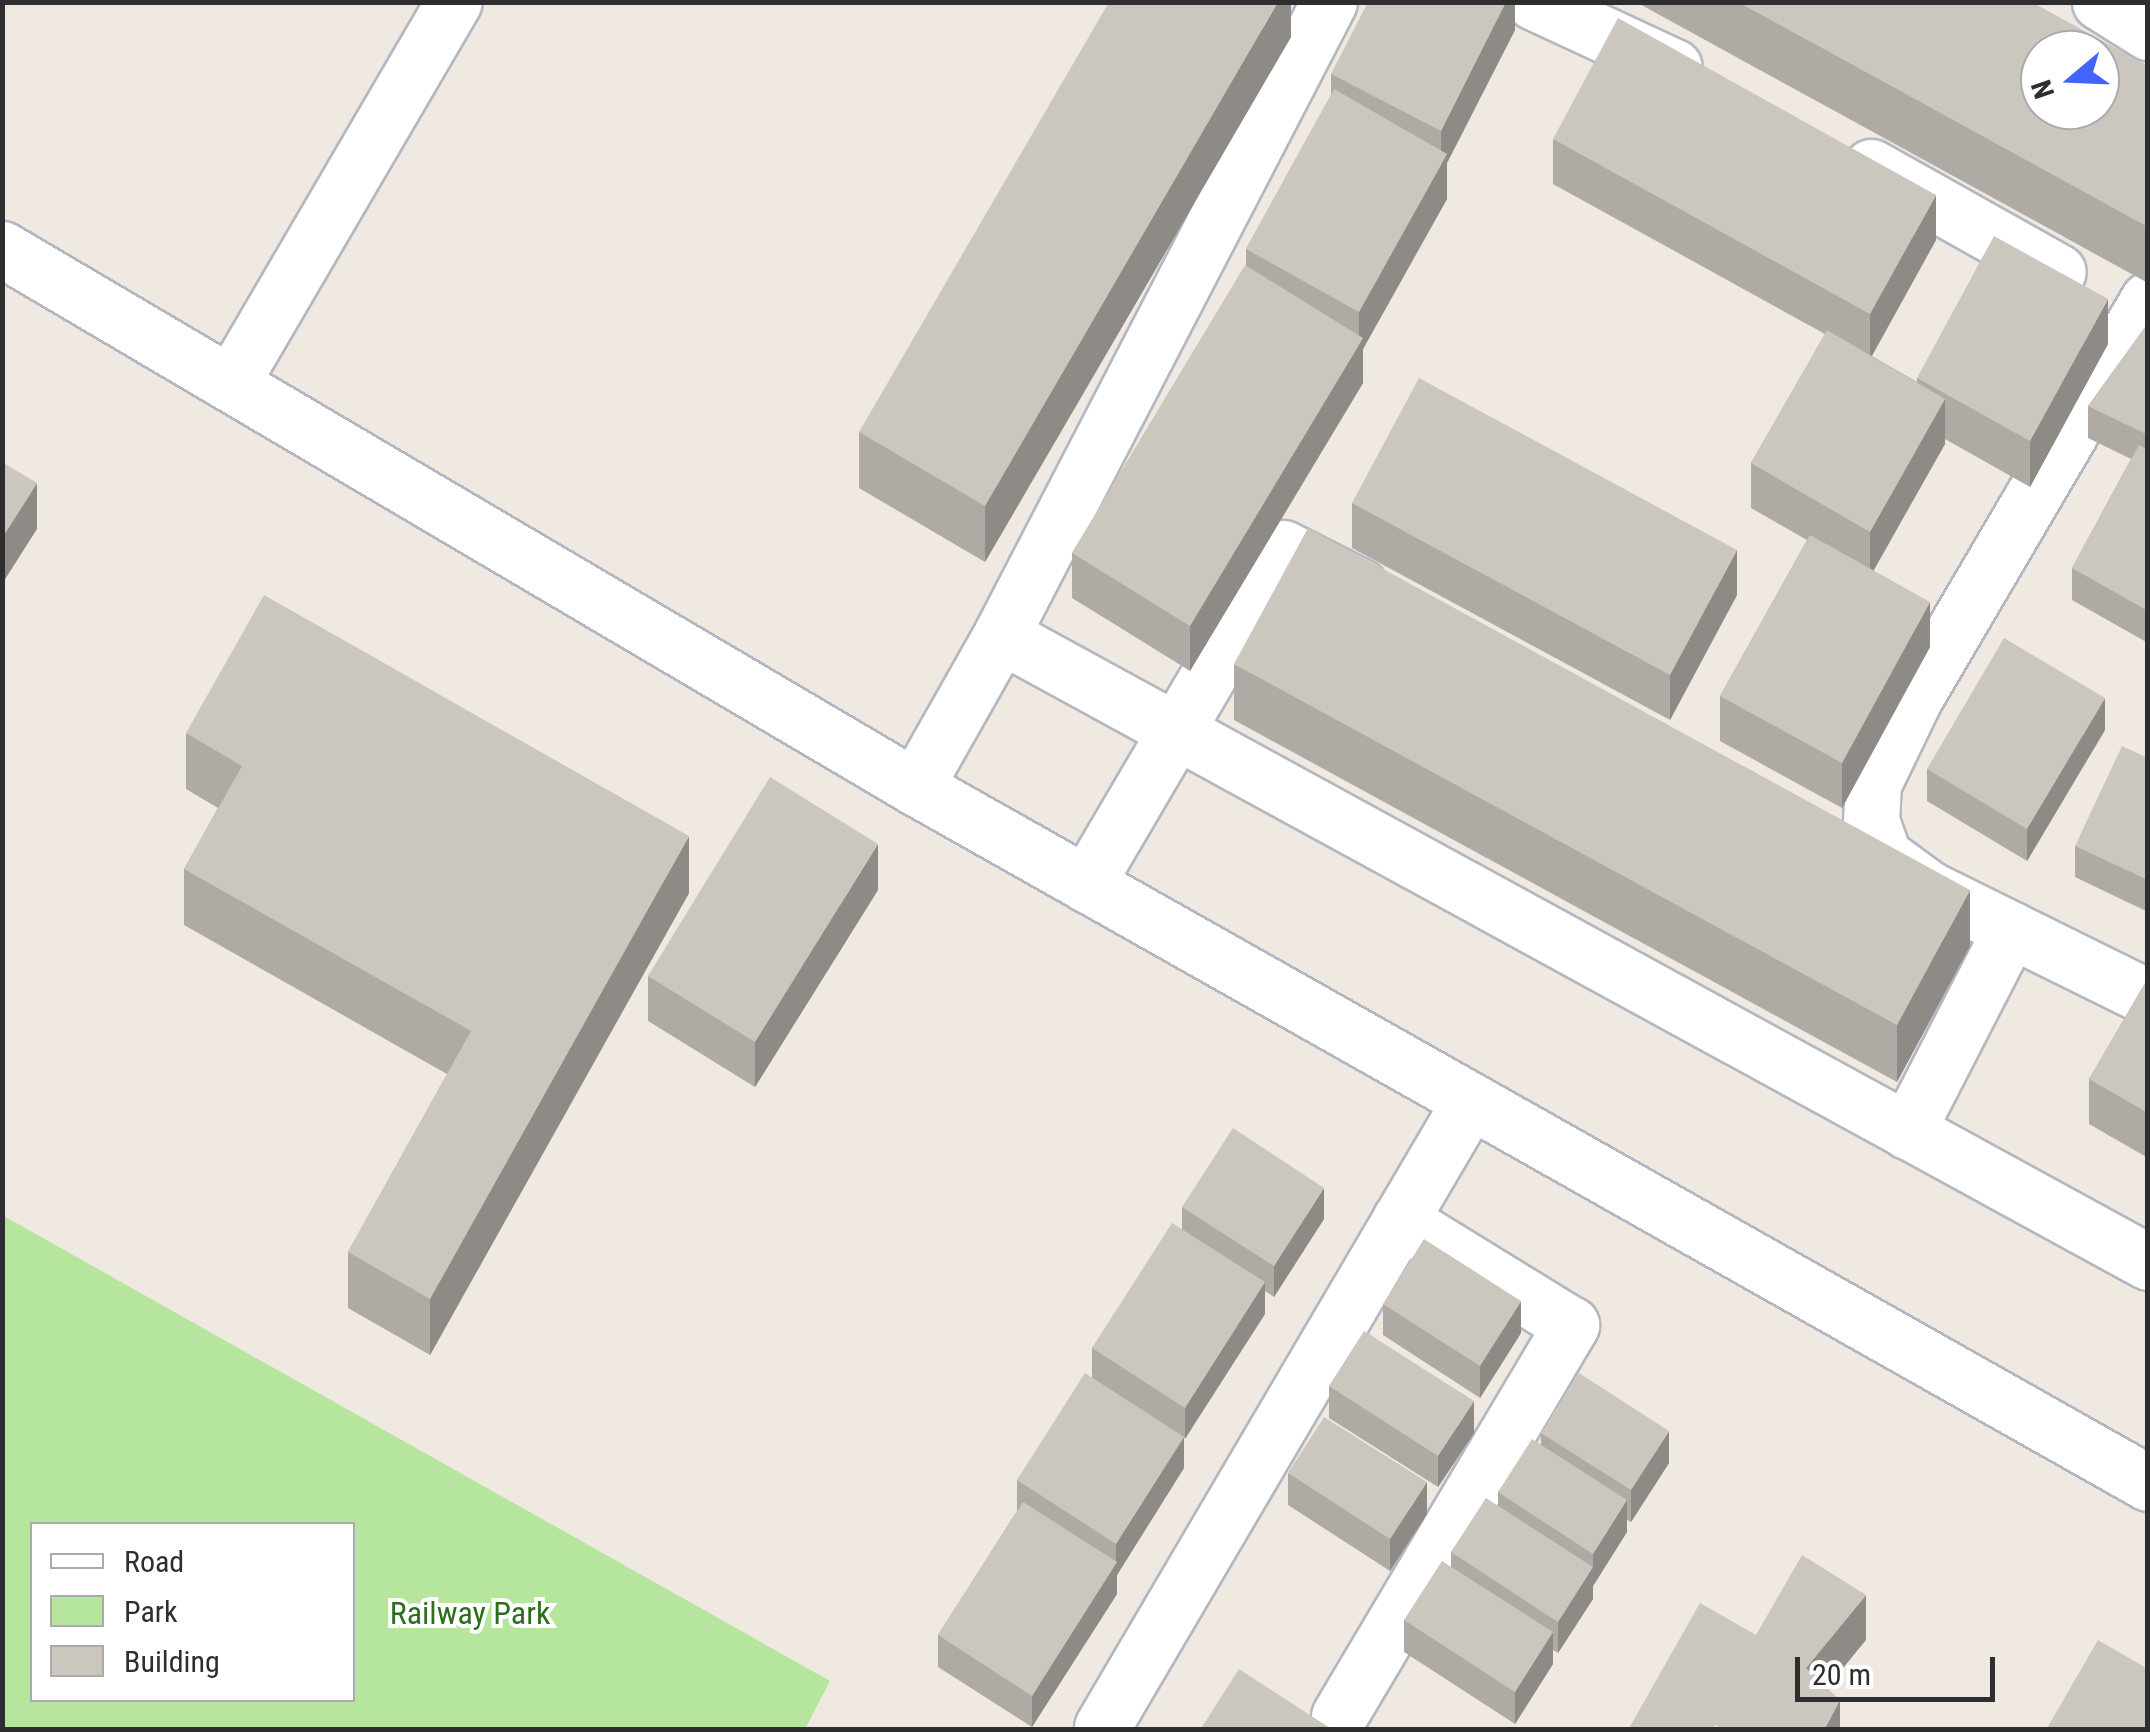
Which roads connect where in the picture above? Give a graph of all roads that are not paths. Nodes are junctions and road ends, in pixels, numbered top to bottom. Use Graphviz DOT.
graph roads {
  1 [pos="454,2"];
  2 [pos="1329,2"];
  3 [pos="1534,2"];
  4 [pos="2100,2"];
  5 [pos="2148,32"];
  6 [pos="1724,92"];
  7 [pos="1826,143"];
  8 [pos="2,249"];
  9 [pos="2144,313"];
  10 [pos="231,383"];
  11 [pos="1407,611"];
  12 [pos="1001,634"];
  13 [pos="1176,730"];
  14 [pos="915,787"];
  15 [pos="1813,819"];
  16 [pos="1884,856"];
  17 [pos="1086,884"];
  18 [pos="2011,929"];
  19 [pos="2148,997"];
  20 [pos="1470,1101"];
  21 [pos="1907,1131"];
  22 [pos="1400,1220"];
  23 [pos="2148,1262"];
  24 [pos="2148,1482"];
  25 [pos="1339,1716"];
  26 [pos="1102,1727"];
  1 -- 10 [label="street"];
  2 -- 12 [label="street"];
  3 -- 6 [label="street"];
  4 -- 5 [label="street"];
  7 -- 9 [label="street"];
  8 -- 10 [label="street"];
  9 -- 16 [label="street"];
  10 -- 14 [label="street"];
  11 -- 13 [label="street"];
  12 -- 13 [label="street"];
  12 -- 14 [label="street"];
  13 -- 17 [label="street"];
  13 -- 21 [label="street"];
  14 -- 17 [label="street"];
  15 -- 16 [label="street"];
  16 -- 18 [label="street"];
  17 -- 20 [label="street"];
  18 -- 19 [label="street"];
  18 -- 21 [label="street"];
  20 -- 22 [label="street"];
  20 -- 24 [label="street"];
  21 -- 23 [label="street"];
  22 -- 25 [label="street"];
  22 -- 26 [label="street"];
}
